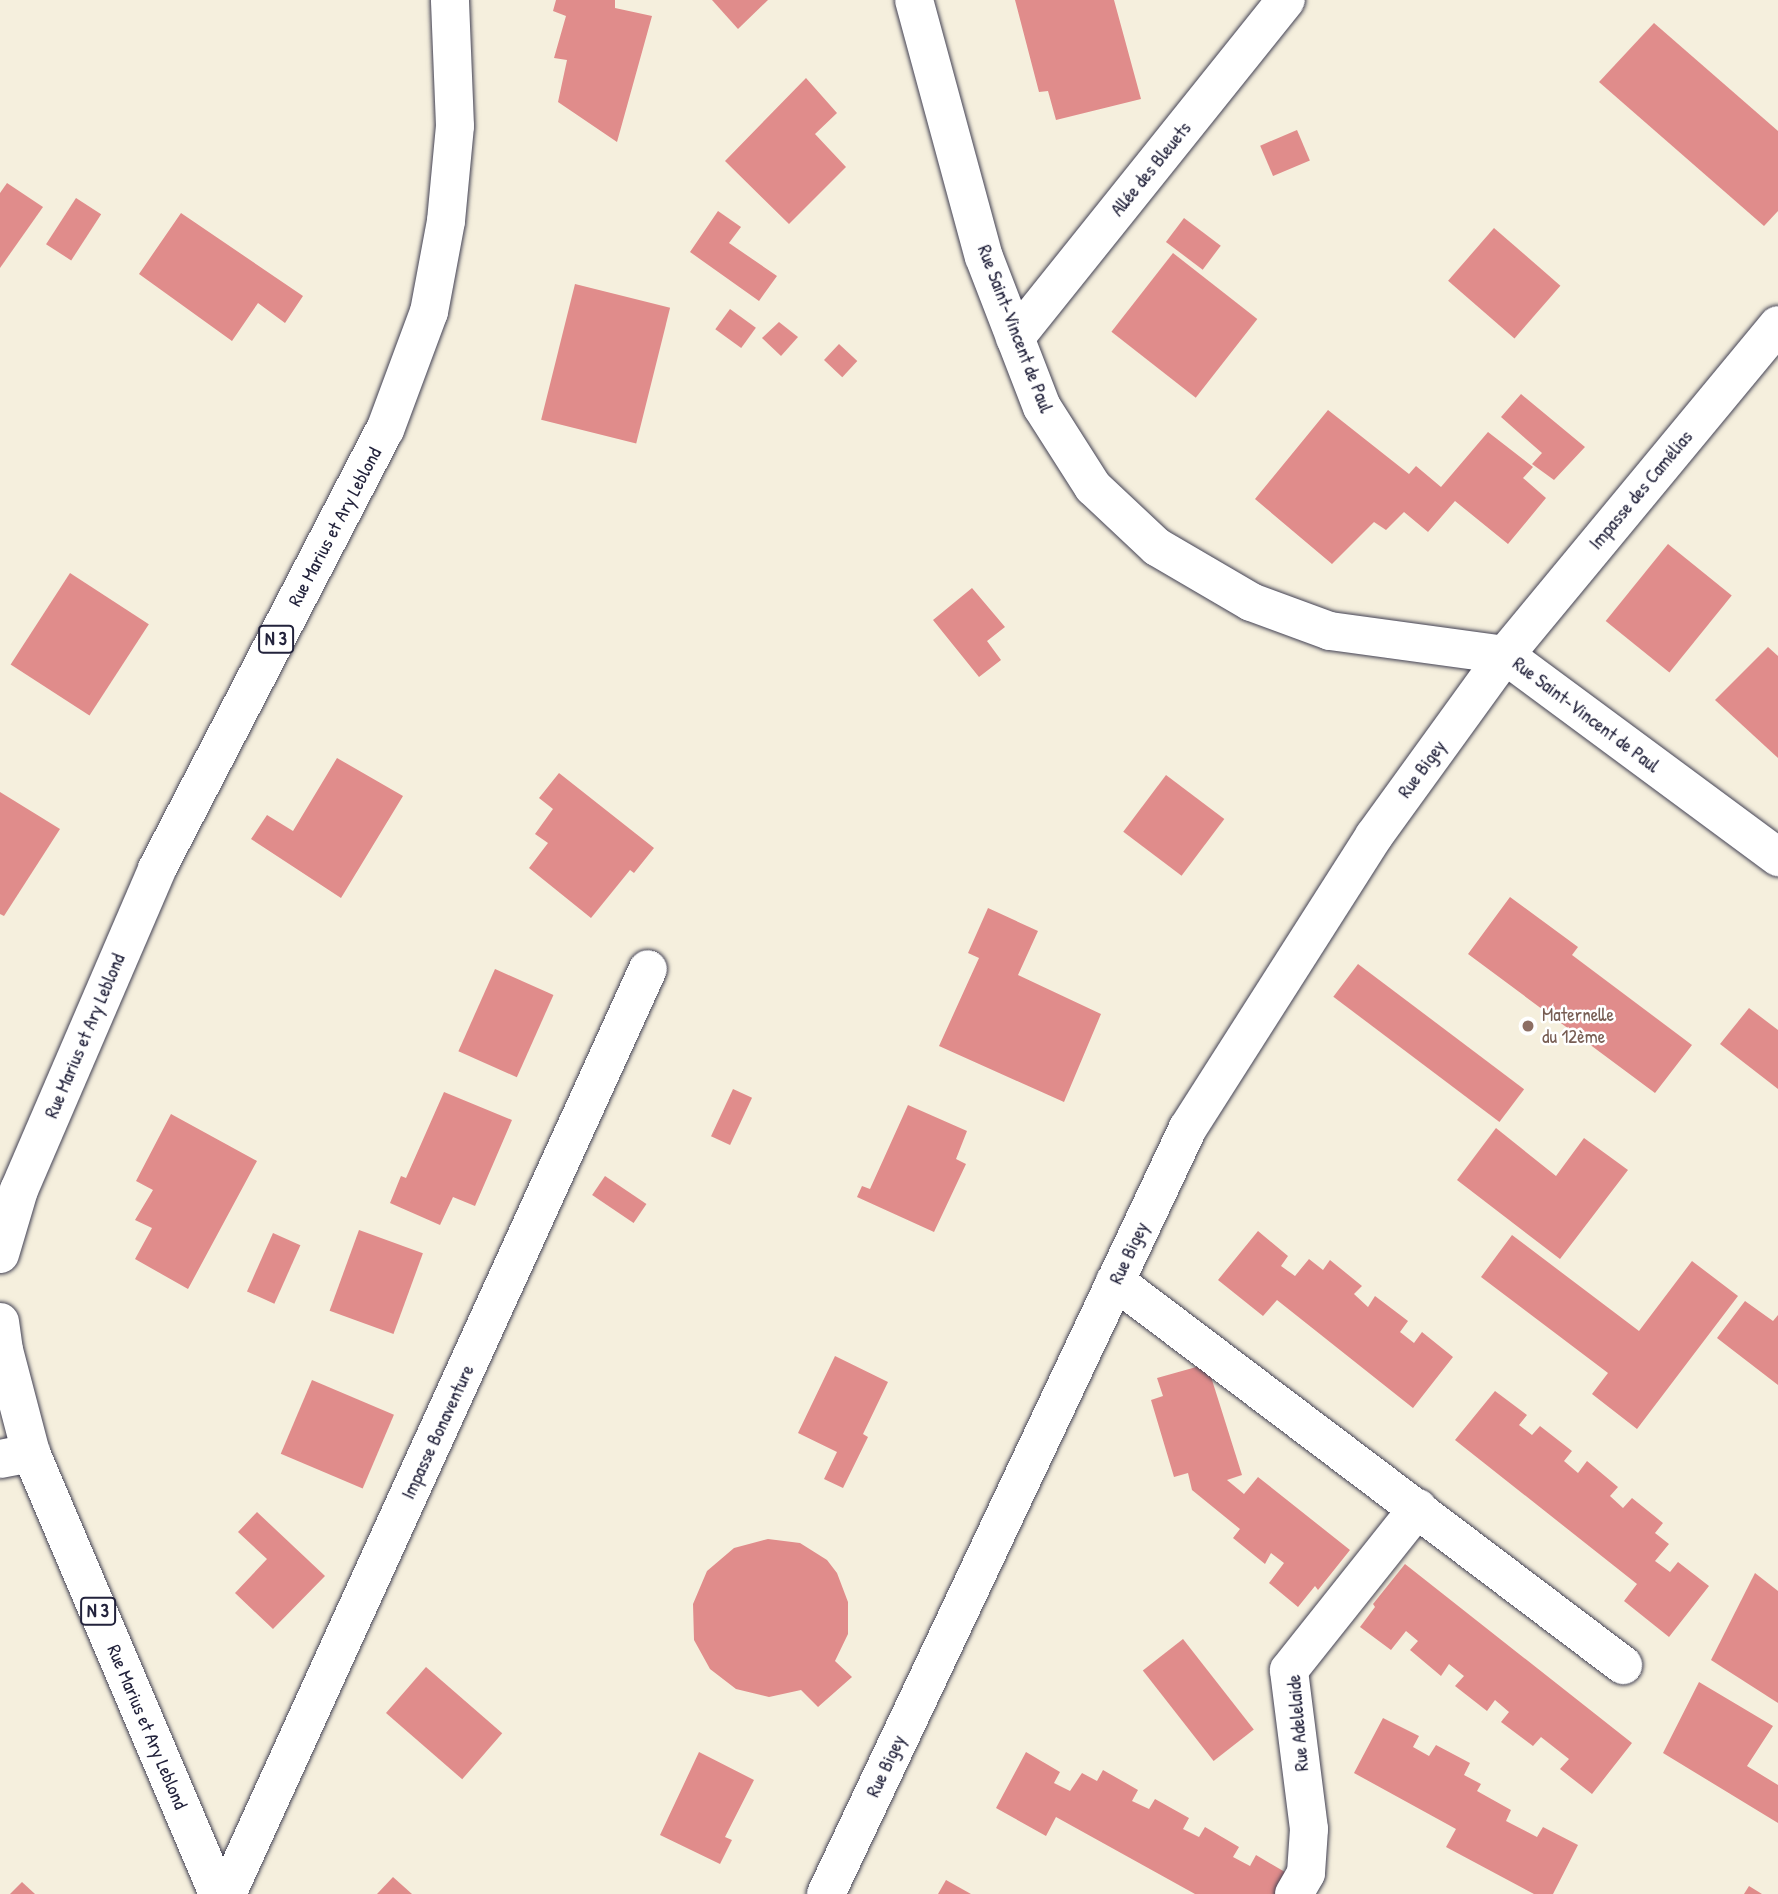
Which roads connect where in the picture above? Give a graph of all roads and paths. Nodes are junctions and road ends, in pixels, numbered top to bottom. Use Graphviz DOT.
graph roads {
  1 [pos="450,0"];
  2 [pos="914,0"];
  3 [pos="1286,0"];
  4 [pos="1778,324"];
  5 [pos="1016,338"];
  6 [pos="1505,654"];
  7 [pos="1778,858"];
  8 [pos="648,969"];
  9 [pos="0,1254"];
  10 [pos="1115,1281"];
  11 [pos="0,1322"];
  12 [pos="15,1456"];
  13 [pos="1418,1508"];
  14 [pos="1623,1665"];
  15 [pos="218,1894"];
  16 [pos="227,1894"];
  17 [pos="826,1894"];
  18 [pos="1294,1894"];
  1 -- 9 [label="street, Rue Marius et Ary Leblond / N 3"];
  2 -- 5 [label="street, Rue Saint-Vincent de Paul"];
  3 -- 5 [label="street, Allée des Bleuets"];
  4 -- 6 [label="street, Impasse des Camélias"];
  5 -- 6 [label="street, Rue Saint-Vincent de Paul"];
  6 -- 7 [label="street, Rue Saint-Vincent de Paul"];
  6 -- 10 [label="street, Rue Bigey"];
  8 -- 16 [label="street, Impasse Bonaventure"];
  10 -- 13 [label="street"];
  10 -- 17 [label="street, Rue Bigey"];
  11 -- 12 [label="street, Rue Marius et Ary Leblond / N 3"];
  12 -- 15 [label="street, Rue Marius et Ary Leblond / N 3"];
  13 -- 14 [label="street"];
  13 -- 18 [label="street, Rue Adelelaide"];
}
